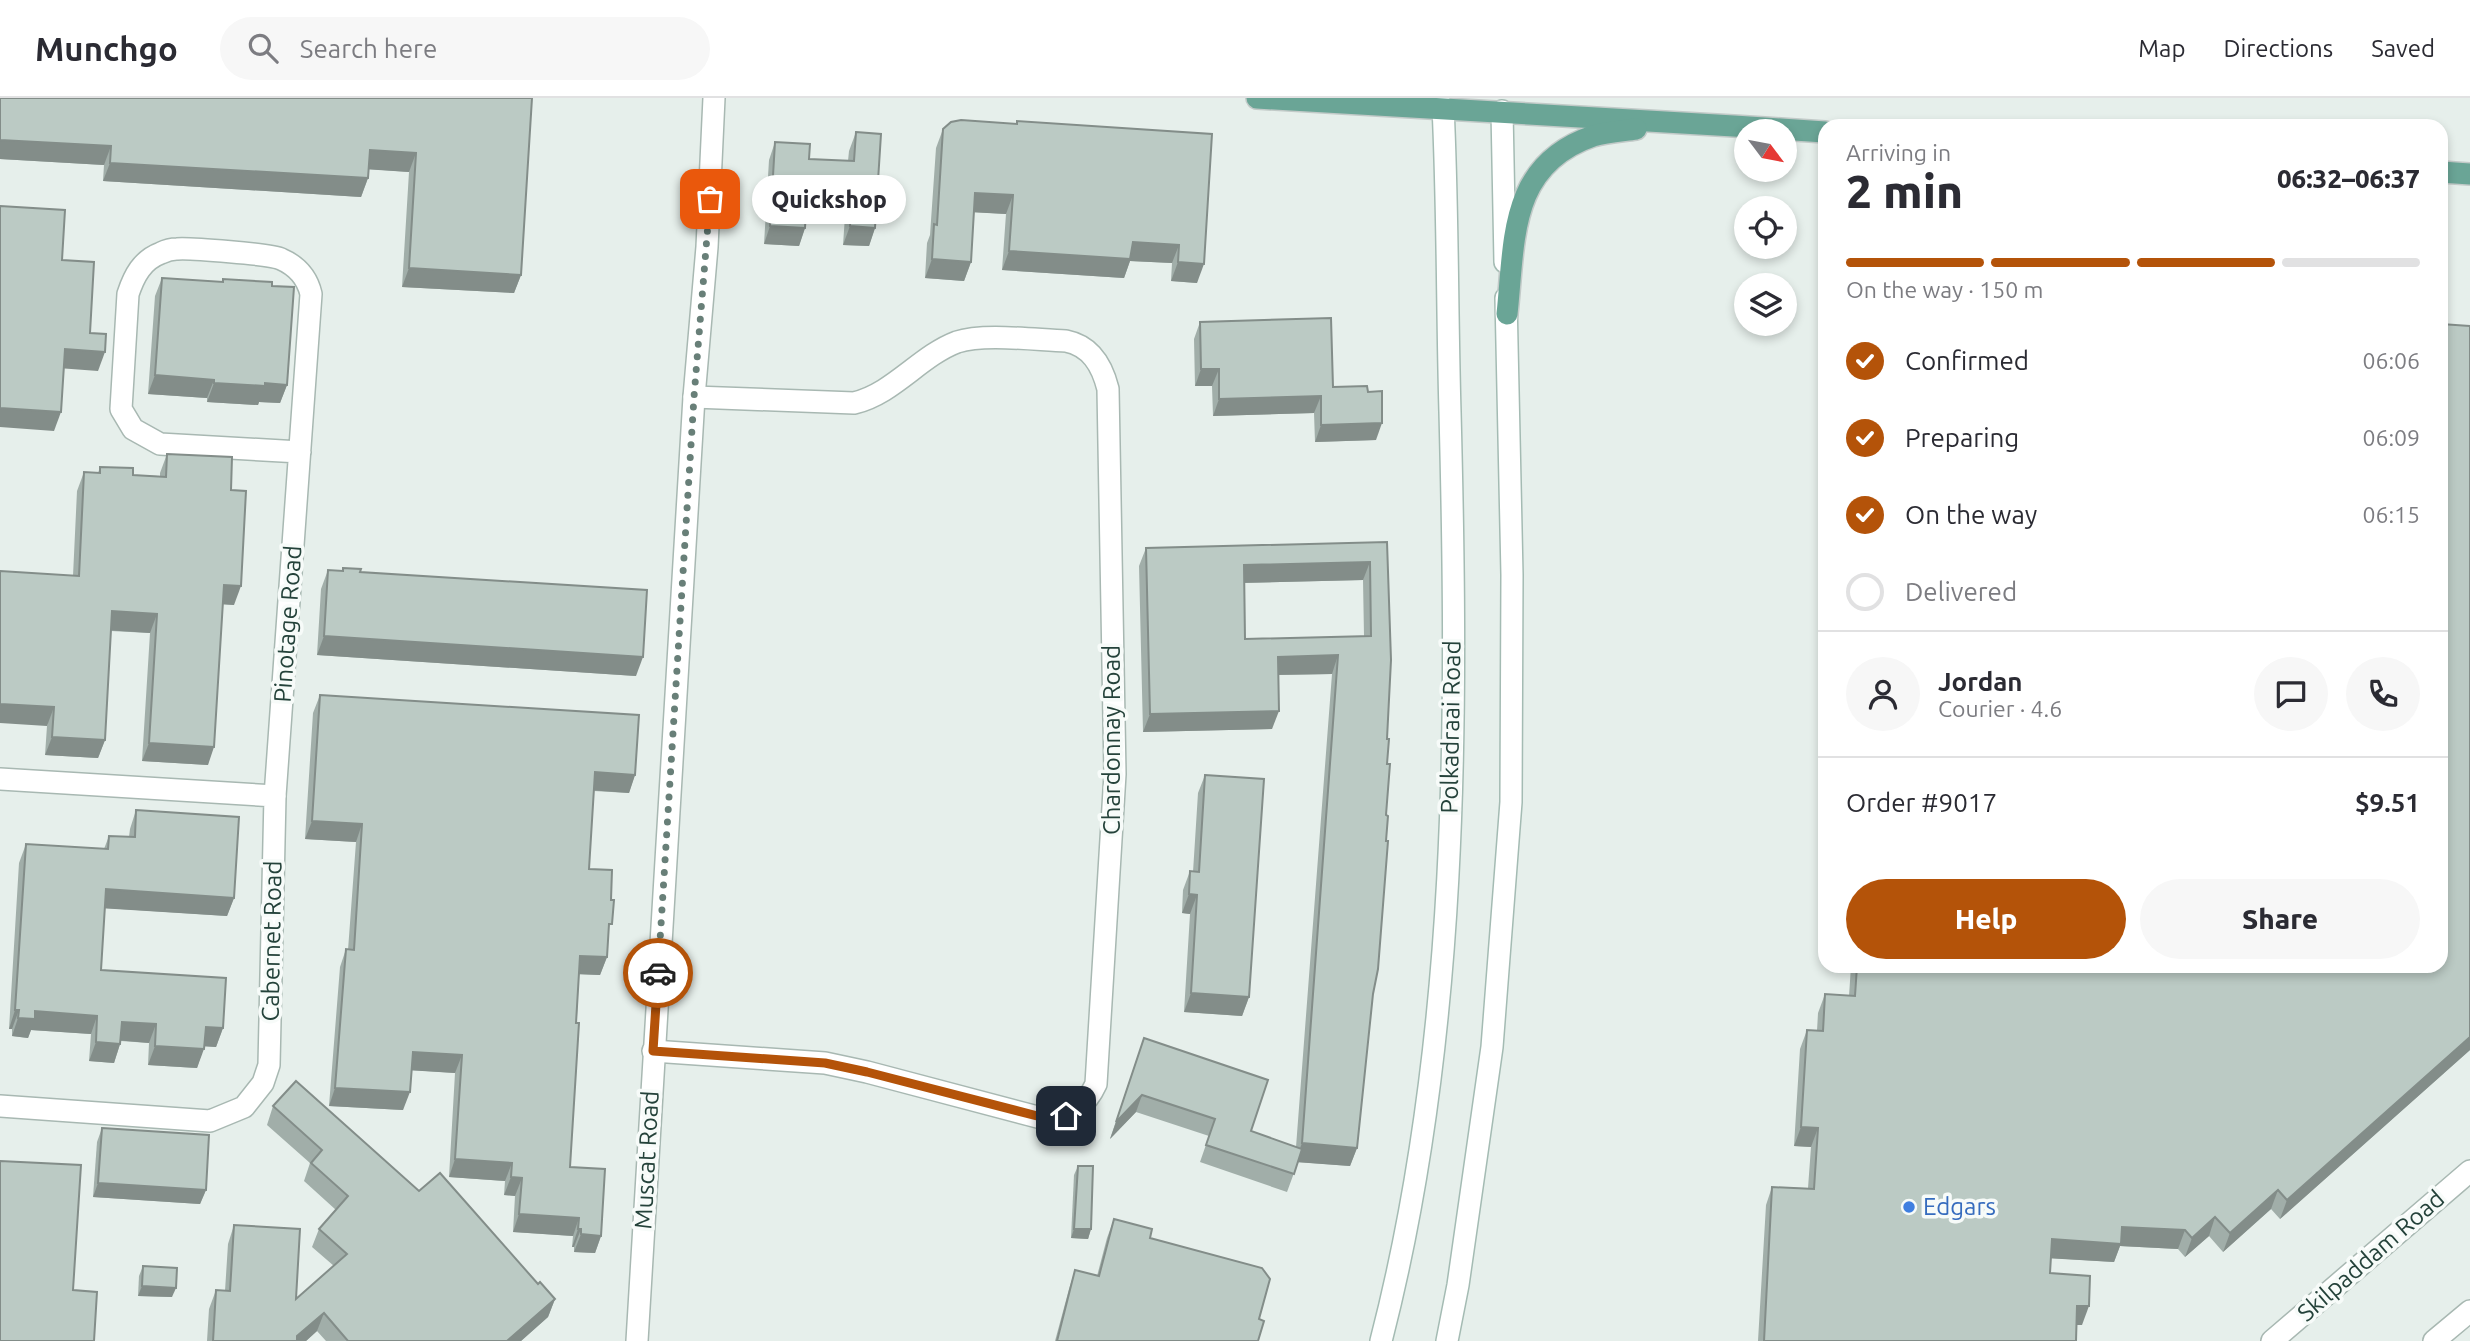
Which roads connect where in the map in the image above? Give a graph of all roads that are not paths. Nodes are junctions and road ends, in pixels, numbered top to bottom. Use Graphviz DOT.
graph roads {
  1 [pos="714,98"];
  2 [pos="1257,98"];
  3 [pos="1443,102"];
  4 [pos="1502,105"];
  5 [pos="1686,122"];
  6 [pos="1818,131"];
  7 [pos="2448,172"];
  8 [pos="2470,174"];
  9 [pos="1507,314"];
  10 [pos="694,397"];
  11 [pos="300,452"];
  12 [pos="0,779"];
  13 [pos="275,796"];
  14 [pos="653,1051"];
  15 [pos="0,1106"];
  16 [pos="2470,1171"];
  17 [pos="2470,1311"];
  18 [pos="1382,1334"];
  19 [pos="637,1341"];
  20 [pos="1447,1341"];
  21 [pos="2272,1341"];
  22 [pos="2434,1341"];
  1 -- 10 [label="street, Muscat Road"];
  2 -- 3 [label="main road"];
  3 -- 4 [label="main road"];
  3 -- 18 [label="street, Polkadraai Road"];
  4 -- 5 [label="main road"];
  4 -- 9 [label="street"];
  5 -- 6 [label="main road"];
  5 -- 9 [label="main road"];
  7 -- 8 [label="main road"];
  9 -- 20 [label="street"];
  10 -- 14 [label="street, Muscat Road"];
  10 -- 14 [label="street, Chardonnay Road"];
  11 -- 11 [label="street, Pinotage Road"];
  11 -- 13 [label="street, Pinotage Road"];
  12 -- 13 [label="street"];
  13 -- 15 [label="street, Cabernet Road"];
  14 -- 19 [label="street, Muscat Road"];
  16 -- 21 [label="street, Skilpaddam Road"];
  17 -- 22 [label="street"];
}
